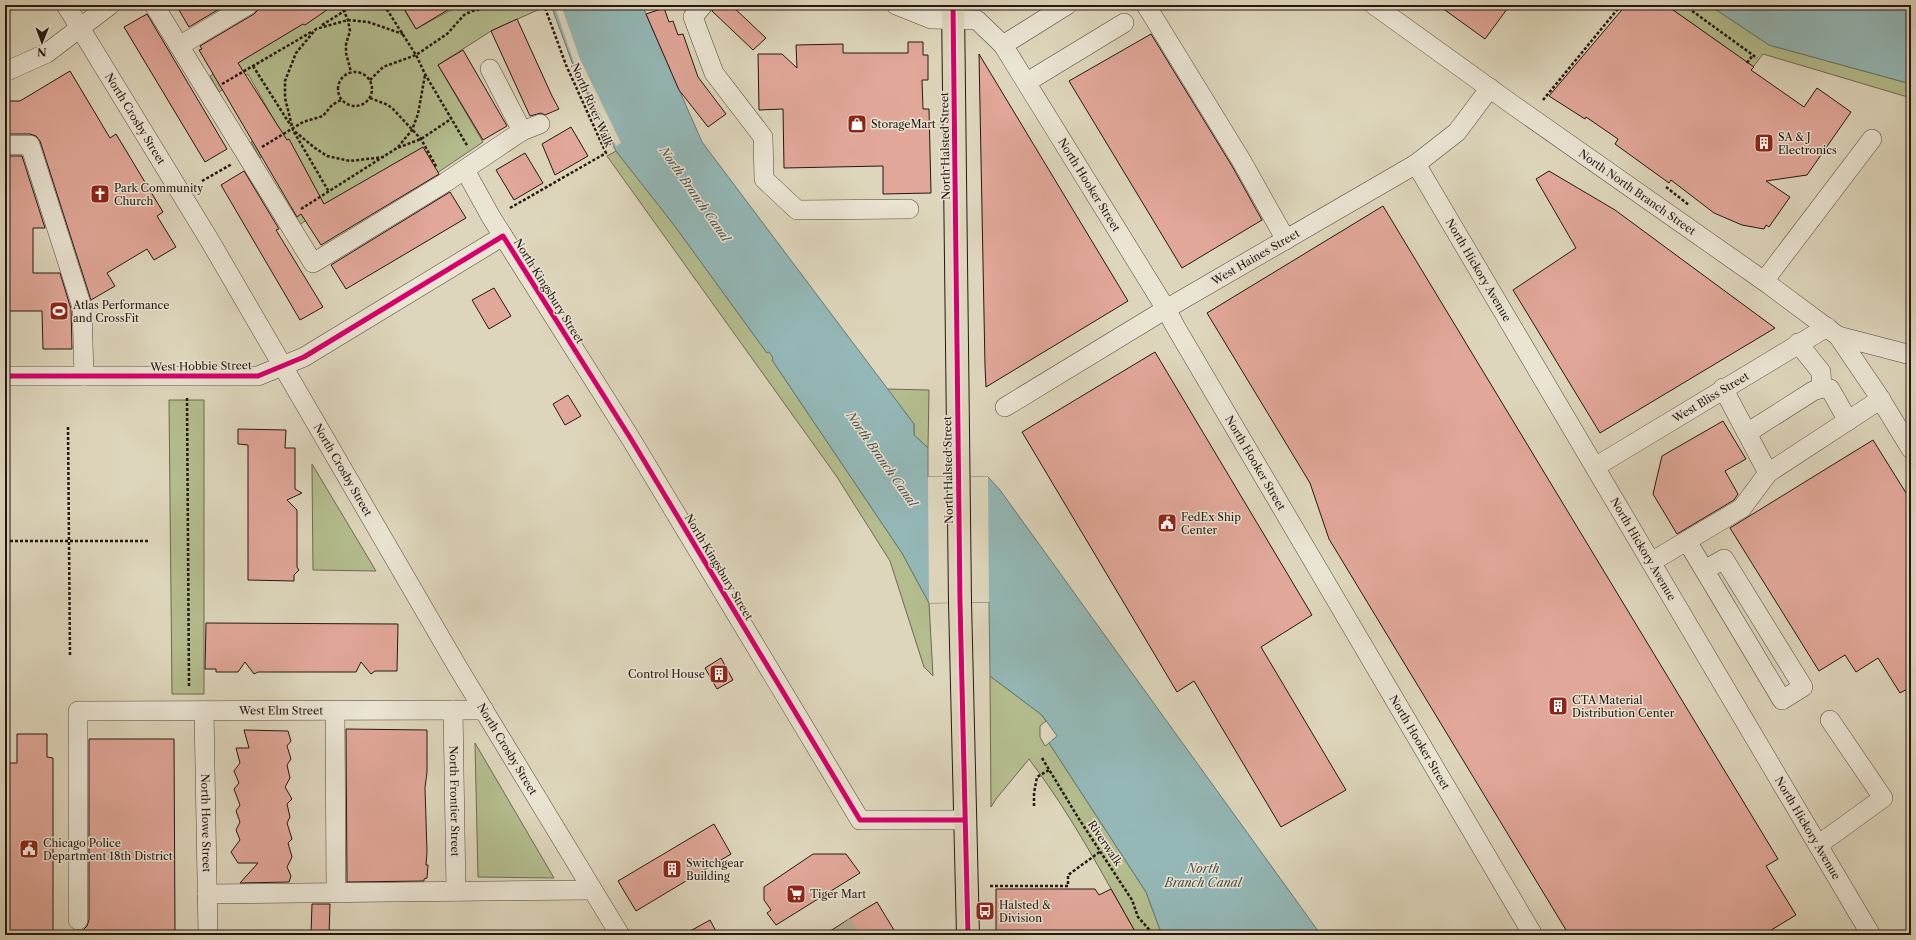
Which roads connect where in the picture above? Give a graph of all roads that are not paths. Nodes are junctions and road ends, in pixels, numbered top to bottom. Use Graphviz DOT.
graph roads {
  1 [pos="66,5"];
  2 [pos="110,5"];
  3 [pos="154,5"];
  4 [pos="248,5"];
  5 [pos="703,5"];
  6 [pos="896,5"];
  7 [pos="1067,5"];
  8 [pos="1146,5"];
  9 [pos="1374,5"];
  10 [pos="954,12"];
  11 [pos="1124,23"];
  12 [pos="80,28"];
  13 [pos="1003,45"];
  14 [pos="179,46"];
  15 [pos="490,69"];
  16 [pos="5,72"];
  17 [pos="1027,82"];
  18 [pos="1490,88"];
  19 [pos="540,124"];
  20 [pos="522,131"];
  21 [pos="1872,139"];
  22 [pos="5,145"];
  23 [pos="1416,164"];
  24 [pos="464,170"];
  25 [pos="909,209"];
  26 [pos="503,236"];
  27 [pos="1286,240"];
  28 [pos="1764,281"];
  29 [pos="1166,309"];
  30 [pos="1832,331"];
  31 [pos="1798,343"];
  32 [pos="1911,355"];
  33 [pos="283,367"];
  34 [pos="5,376"];
  35 [pos="84,376"];
  36 [pos="1723,388"];
  37 [pos="1822,388"];
  38 [pos="1881,399"];
  39 [pos="1005,407"];
  40 [pos="1848,421"];
  41 [pos="1747,433"];
  42 [pos="1911,449"];
  43 [pos="1595,467"];
  44 [pos="1768,473"];
  45 [pos="1687,541"];
  46 [pos="1651,562"];
  47 [pos="1705,570"];
  48 [pos="453,710"];
  49 [pos="484,710"];
  50 [pos="204,711"];
  51 [pos="335,711"];
  52 [pos="1830,720"];
  53 [pos="965,820"];
  54 [pos="1818,845"];
  55 [pos="592,890"];
  56 [pos="456,891"];
  57 [pos="336,892"];
  58 [pos="207,894"];
  59 [pos="78,920"];
  60 [pos="208,935"];
  61 [pos="620,935"];
  62 [pos="968,935"];
  63 [pos="1533,935"];
  64 [pos="1870,935"];
  1 -- 12 [label="street, North Crosby Street"];
  2 -- 12 [label="street"];
  3 -- 14 [label="street"];
  4 -- 14 [label="street"];
  5 -- 25 [label="street"];
  6 -- 10 [label="street, North Hooker Street"];
  7 -- 13 [label="street"];
  8 -- 27 [label="street"];
  9 -- 18 [label="street, North North Branch Street"];
  10 -- 13 [label="street, North Hooker Street"];
  10 -- 53 [label="main road, North Halsted Street"];
  11 -- 17 [label="street"];
  12 -- 16 [label="street"];
  12 -- 33 [label="street, North Crosby Street"];
  13 -- 17 [label="street, North Hooker Street"];
  14 -- 24 [label="street"];
  15 -- 20 [label="street"];
  17 -- 29 [label="street, North Hooker Street"];
  18 -- 23 [label="street, West Haines Street"];
  18 -- 28 [label="street, North North Branch Street"];
  19 -- 20 [label="street"];
  20 -- 24 [label="street"];
  21 -- 28 [label="street"];
  22 -- 35 [label="street"];
  23 -- 27 [label="street, West Haines Street"];
  23 -- 43 [label="street, North Hickory Avenue"];
  24 -- 26 [label="street, North Kingsbury Street"];
  26 -- 33 [label="street, West Hobbie Street"];
  26 -- 53 [label="street, North Kingsbury Street"];
  27 -- 29 [label="street, West Haines Street"];
  28 -- 30 [label="street, North North Branch Street"];
  29 -- 39 [label="street, West Haines Street"];
  29 -- 63 [label="street, North Hooker Street"];
  30 -- 31 [label="street, West Bliss Street"];
  30 -- 32 [label="street, North North Branch Street"];
  30 -- 38 [label="street"];
  31 -- 36 [label="street, West Bliss Street"];
  31 -- 37 [label="street"];
  33 -- 35 [label="street, West Hobbie Street"];
  33 -- 49 [label="street, North Crosby Street"];
  34 -- 35 [label="street, West Hobbie Street"];
  36 -- 41 [label="street"];
  36 -- 43 [label="street, West Bliss Street"];
  37 -- 40 [label="street"];
  37 -- 41 [label="street"];
  38 -- 40 [label="street"];
  38 -- 42 [label="street"];
  40 -- 44 [label="street"];
  41 -- 44 [label="street"];
  43 -- 46 [label="street, North Hickory Avenue"];
  44 -- 45 [label="street"];
  45 -- 46 [label="street"];
  45 -- 47 [label="street"];
  46 -- 54 [label="street, North Hickory Avenue"];
  47 -- 47 [label="street"];
  48 -- 49 [label="street, West Elm Street"];
  48 -- 51 [label="street, West Elm Street"];
  48 -- 56 [label="street, North Frontier Street"];
  49 -- 55 [label="street, North Crosby Street"];
  50 -- 51 [label="street, West Elm Street"];
  50 -- 58 [label="street, North Howe Street"];
  50 -- 59 [label="street, West Elm Street"];
  51 -- 57 [label="street"];
  52 -- 54 [label="street"];
  53 -- 62 [label="main road, North Halsted Street"];
  54 -- 64 [label="street, North Hickory Avenue"];
  55 -- 56 [label="street"];
  55 -- 61 [label="street, North Crosby Street"];
  56 -- 57 [label="street"];
  57 -- 58 [label="street"];
  58 -- 60 [label="street, North Howe Street"];
}
